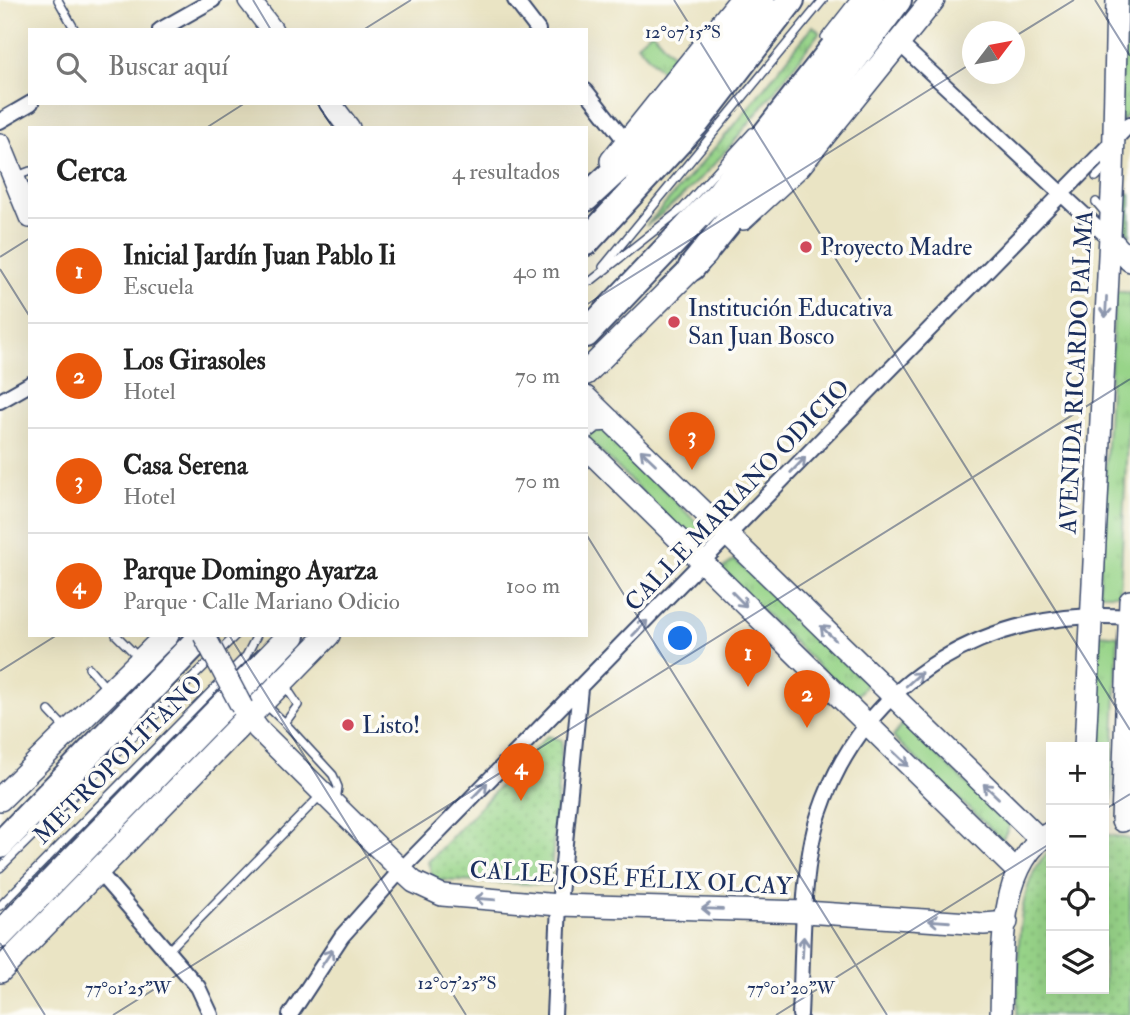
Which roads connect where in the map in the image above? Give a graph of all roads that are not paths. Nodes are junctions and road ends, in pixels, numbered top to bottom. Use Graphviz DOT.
graph roads {
  1 [pos="58,0"];
  2 [pos="212,0"];
  3 [pos="248,0"];
  4 [pos="515,0"];
  5 [pos="741,0"];
  6 [pos="761,0"];
  7 [pos="791,0"];
  8 [pos="823,0"];
  9 [pos="854,0"];
  10 [pos="871,0"];
  11 [pos="898,0"];
  12 [pos="933,0"];
  13 [pos="1119,5"];
  14 [pos="74,28"];
  15 [pos="163,28"];
  16 [pos="270,28"];
  17 [pos="536,28"];
  18 [pos="822,41"];
  19 [pos="900,43"];
  20 [pos="588,94"];
  21 [pos="28,105"];
  22 [pos="332,105"];
  23 [pos="0,121"];
  24 [pos="759,124"];
  25 [pos="1130,124"];
  26 [pos="347,126"];
  27 [pos="627,143"];
  28 [pos="0,144"];
  29 [pos="1106,162"];
  30 [pos="22,174"];
  31 [pos="1130,190"];
  32 [pos="588,191"];
  33 [pos="1067,192"];
  34 [pos="588,196"];
  35 [pos="1096,202"];
  36 [pos="28,206"];
  37 [pos="1106,228"];
  38 [pos="588,240"];
  39 [pos="1130,261"];
  40 [pos="692,267"];
  41 [pos="589,283"];
  42 [pos="588,332"];
  43 [pos="588,371"];
  44 [pos="28,385"];
  45 [pos="588,399"];
  46 [pos="0,401"];
  47 [pos="610,420"];
  48 [pos="588,426"];
  49 [pos="588,450"];
  50 [pos="729,536"];
  51 [pos="703,563"];
  52 [pos="1130,612"];
  53 [pos="1090,614"];
  54 [pos="118,637"];
  55 [pos="165,637"];
  56 [pos="202,637"];
  57 [pos="205,637"];
  58 [pos="234,637"];
  59 [pos="256,637"];
  60 [pos="290,637"];
  61 [pos="326,637"];
  62 [pos="142,660"];
  63 [pos="89,668"];
  64 [pos="282,682"];
  65 [pos="580,688"];
  66 [pos="110,692"];
  67 [pos="894,697"];
  68 [pos="251,708"];
  69 [pos="49,711"];
  70 [pos="549,719"];
  71 [pos="285,723"];
  72 [pos="868,727"];
  73 [pos="292,731"];
  74 [pos="69,732"];
  75 [pos="577,740"];
  76 [pos="1085,742"];
  77 [pos="273,743"];
  78 [pos="0,799"];
  79 [pos="329,799"];
  80 [pos="1118,822"];
  81 [pos="1046,836"];
  82 [pos="0,845"];
  83 [pos="0,868"];
  84 [pos="97,870"];
  85 [pos="401,870"];
  86 [pos="1016,870"];
  87 [pos="559,905"];
  88 [pos="0,906"];
  89 [pos="805,912"];
  90 [pos="1007,922"];
  91 [pos="0,935"];
  92 [pos="168,951"];
  93 [pos="0,971"];
  94 [pos="211,1015"];
  95 [pos="290,1015"];
  96 [pos="554,1015"];
  97 [pos="800,1015"];
  98 [pos="1001,1015"];
  1 -- 14 [label="lane"];
  2 -- 15 [label="street"];
  3 -- 16 [label="street"];
  4 -- 17 [label="street"];
  5 -- 27 [label="main road"];
  6 -- 34 [label="highway"];
  7 -- 38 [label="highway"];
  8 -- 41 [label="lane"];
  9 -- 18 [label="lane"];
  10 -- 42 [label="highway"];
  11 -- 40 [label="highway"];
  12 -- 19 [label="main road"];
  13 -- 29 [label="street, AVENIDA RICARDO PALMA"];
  19 -- 33 [label="street"];
  19 -- 40 [label="main road"];
  20 -- 27 [label="street"];
  21 -- 23 [label="street"];
  22 -- 26 [label="street"];
  24 -- 41 [label="lane"];
  25 -- 29 [label="street, CALLE MARIANO ODICIO"];
  27 -- 32 [label="main road"];
  28 -- 30 [label="street"];
  29 -- 31 [label="street"];
  29 -- 33 [label="street, CALLE MARIANO ODICIO"];
  29 -- 37 [label="street, AVENIDA RICARDO PALMA"];
  30 -- 36 [label="street"];
  33 -- 37 [label="street"];
  50 -- 33 [label="street, CALLE MARIANO ODICIO, one-way"];
  35 -- 37 [label="lane"];
  37 -- 39 [label="street"];
  37 -- 53 [label="street, AVENIDA RICARDO PALMA, one-way"];
  40 -- 43 [label="main road"];
  44 -- 46 [label="street"];
  45 -- 47 [label="street"];
  47 -- 48 [label="street"];
  50 -- 47 [label="street, one-way"];
  49 -- 51 [label="street"];
  50 -- 51 [label="street, CALLE MARIANO ODICIO"];
  67 -- 50 [label="street, one-way"];
  65 -- 51 [label="street, CALLE MARIANO ODICIO, one-way"];
  51 -- 72 [label="street, one-way"];
  52 -- 53 [label="street"];
  52 -- 80 [label="street"];
  67 -- 53 [label="street, one-way"];
  53 -- 76 [label="street, AVENIDA RICARDO PALMA"];
  54 -- 62 [label="lane"];
  55 -- 62 [label="main road"];
  56 -- 82 [label="highway"];
  57 -- 68 [label="street, CALLE JOSÉ FÉLIX OLCAY, bridge"];
  58 -- 83 [label="lane, METROPOLITANO"];
  59 -- 88 [label="lane, METROPOLITANO"];
  60 -- 91 [label="highway"];
  61 -- 64 [label="main road"];
  62 -- 66 [label="main road"];
  63 -- 66 [label="lane"];
  64 -- 68 [label="main road"];
  64 -- 71 [label="lane"];
  65 -- 70 [label="street, CALLE MARIANO ODICIO"];
  65 -- 75 [label="street"];
  66 -- 74 [label="main road"];
  67 -- 72 [label="street"];
  81 -- 67 [label="street, one-way"];
  68 -- 71 [label="lane"];
  68 -- 77 [label="street, CALLE JOSÉ FÉLIX OLCAY"];
  68 -- 84 [label="main road"];
  69 -- 74 [label="lane"];
  70 -- 75 [label="street"];
  85 -- 70 [label="street, CALLE MARIANO ODICIO, one-way"];
  71 -- 73 [label="lane"];
  72 -- 86 [label="street, one-way"];
  72 -- 89 [label="street"];
  73 -- 77 [label="lane"];
  73 -- 79 [label="lane"];
  74 -- 78 [label="main road"];
  75 -- 87 [label="street"];
  77 -- 79 [label="street, CALLE JOSÉ FÉLIX OLCAY"];
  79 -- 85 [label="street, CALLE JOSÉ FÉLIX OLCAY"];
  79 -- 92 [label="lane"];
  81 -- 86 [label="street"];
  84 -- 92 [label="street"];
  84 -- 93 [label="main road"];
  87 -- 85 [label="street, CALLE JOSÉ FÉLIX OLCAY, one-way"];
  95 -- 85 [label="street, CALLE MARIANO ODICIO, one-way"];
  86 -- 90 [label="street"];
  89 -- 87 [label="street, CALLE JOSÉ FÉLIX OLCAY, one-way"];
  87 -- 96 [label="street"];
  90 -- 89 [label="street, CALLE JOSÉ FÉLIX OLCAY, one-way"];
  97 -- 89 [label="street, one-way"];
  90 -- 98 [label="street"];
  92 -- 94 [label="street"];
}
